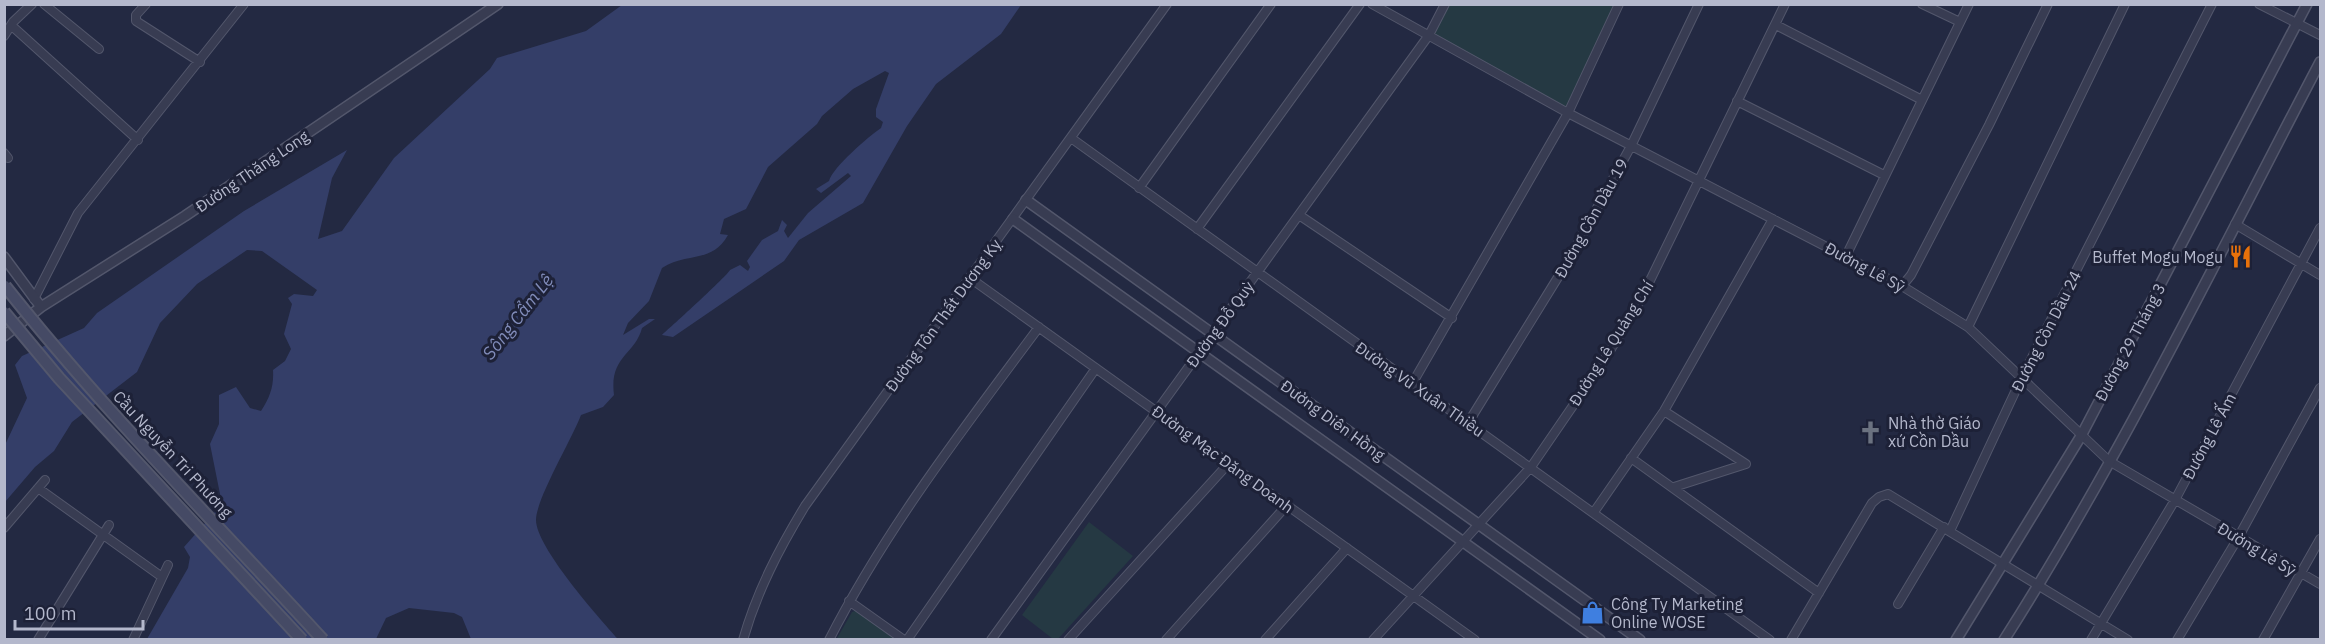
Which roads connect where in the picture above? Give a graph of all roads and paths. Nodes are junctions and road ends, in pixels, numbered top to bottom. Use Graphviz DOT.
graph roads {
  1 [pos="32,4"];
  2 [pos="44,4"];
  3 [pos="146,4"];
  4 [pos="244,4"];
  5 [pos="498,4"];
  6 [pos="1167,4"];
  7 [pos="1271,4"];
  8 [pos="1360,4"];
  9 [pos="1372,4"];
  10 [pos="1445,4"];
  11 [pos="1619,4"];
  12 [pos="1699,4"];
  13 [pos="1785,4"];
  14 [pos="1922,4"];
  15 [pos="1969,4"];
  16 [pos="2048,4"];
  17 [pos="2125,4"];
  18 [pos="2212,4"];
  19 [pos="2259,4"];
  20 [pos="2307,4"];
  21 [pos="1960,22"];
  22 [pos="2297,22"];
  23 [pos="1776,25"];
  24 [pos="12,26"];
  25 [pos="2320,34"];
  26 [pos="1430,35"];
  27 [pos="4,36"];
  28 [pos="99,50"];
  29 [pos="200,62"];
  30 [pos="2320,62"];
  31 [pos="1922,100"];
  32 [pos="1737,101"];
  33 [pos="1568,113"];
  34 [pos="1071,138"];
  35 [pos="138,140"];
  36 [pos="1631,146"];
  37 [pos="1884,175"];
  38 [pos="1698,182"];
  39 [pos="1139,188"];
  40 [pos="1026,200"];
  41 [pos="1299,215"];
  42 [pos="1013,219"];
  43 [pos="1773,219"];
  44 [pos="2235,224"];
  45 [pos="2320,228"];
  46 [pos="1197,229"];
  47 [pos="1846,255"];
  48 [pos="4,257"];
  49 [pos="2302,263"];
  50 [pos="1258,272"];
  51 [pos="2320,275"];
  52 [pos="970,278"];
  53 [pos="5,286"];
  54 [pos="1902,286"];
  55 [pos="34,299"];
  56 [pos="41,307"];
  57 [pos="4,312"];
  58 [pos="1452,318"];
  59 [pos="1039,327"];
  60 [pos="1968,327"];
  61 [pos="1212,334"];
  62 [pos="4,336"];
  63 [pos="1199,352"];
  64 [pos="1096,368"];
  65 [pos="2022,377"];
  66 [pos="1412,384"];
  67 [pos="2320,388"];
  68 [pos="1664,411"];
  69 [pos="1157,412"];
  70 [pos="1468,423"];
  71 [pos="2081,436"];
  72 [pos="1631,458"];
  73 [pos="2109,462"];
  74 [pos="1229,463"];
  75 [pos="1531,467"];
  76 [pos="45,480"];
  77 [pos="1674,487"];
  78 [pos="38,488"];
  79 [pos="2175,500"];
  80 [pos="1287,505"];
  81 [pos="1594,512"];
  82 [pos="109,525"];
  83 [pos="1479,525"];
  84 [pos="4,528"];
  85 [pos="1947,529"];
  86 [pos="103,535"];
  87 [pos="2238,538"];
  88 [pos="2320,539"];
  89 [pos="1464,543"];
  90 [pos="1347,548"];
  91 [pos="2004,564"];
  92 [pos="168,565"];
  93 [pos="2302,575"];
  94 [pos="162,577"];
  95 [pos="2320,584"];
  96 [pos="2038,586"];
  97 [pos="1819,593"];
  98 [pos="1413,597"];
  99 [pos="849,601"];
  100 [pos="1898,604"];
  101 [pos="2101,623"];
  102 [pos="38,639"];
  103 [pos="133,639"];
  104 [pos="302,639"];
  105 [pos="323,639"];
  106 [pos="743,639"];
  107 [pos="829,639"];
  108 [pos="906,639"];
  109 [pos="991,639"];
  110 [pos="1068,639"];
  111 [pos="1166,639"];
  112 [pos="1264,639"];
  113 [pos="1373,639"];
  114 [pos="1473,639"];
  115 [pos="1600,639"];
  116 [pos="1640,639"];
  117 [pos="1770,639"];
  118 [pos="1791,639"];
  119 [pos="1956,639"];
  120 [pos="2004,639"];
  121 [pos="2091,639"];
  122 [pos="2128,639"];
  123 [pos="2178,639"];
  124 [pos="2263,639"];
  1 -- 24 [label="street"];
  2 -- 28 [label="street"];
  3 -- 29 [label="street"];
  4 -- 29 [label="street"];
  5 -- 56 [label="street, Đường Thăng Long"];
  6 -- 34 [label="street, Đường Tôn Thất Dương Kỵ"];
  7 -- 39 [label="street"];
  8 -- 46 [label="street"];
  9 -- 26 [label="street, Đường Lê Sỹ"];
  10 -- 26 [label="street, Đường Đỗ Quỳ"];
  11 -- 33 [label="street"];
  12 -- 36 [label="street, Đường Cồn Dầu 19"];
  13 -- 23 [label="street, Đường Lê Quảng Chí"];
  14 -- 21 [label="street"];
  15 -- 21 [label="street"];
  16 -- 54 [label="street"];
  17 -- 60 [label="street"];
  18 -- 65 [label="street, Đường Cồn Dầu 24"];
  19 -- 22 [label="street"];
  20 -- 22 [label="street, Đường 29 Tháng 3"];
  21 -- 31 [label="street"];
  22 -- 25 [label="street"];
  22 -- 71 [label="street, Đường 29 Tháng 3"];
  23 -- 31 [label="street"];
  23 -- 32 [label="street, Đường Lê Quảng Chí"];
  24 -- 27 [label="street"];
  24 -- 35 [label="street"];
  26 -- 33 [label="street, Đường Lê Sỹ"];
  26 -- 41 [label="street, Đường Đỗ Quỳ"];
  29 -- 35 [label="street"];
  30 -- 44 [label="street"];
  31 -- 37 [label="street"];
  32 -- 37 [label="street"];
  32 -- 38 [label="street, Đường Lê Quảng Chí"];
  33 -- 36 [label="street, Đường Lê Sỹ"];
  33 -- 58 [label="street"];
  34 -- 39 [label="street, Đường Vũ Xuân Thiều"];
  34 -- 40 [label="street, Đường Tôn Thất Dương Kỵ"];
  35 -- 55 [label="street"];
  36 -- 38 [label="street, Đường Lê Sỹ"];
  36 -- 70 [label="street, Đường Cồn Dầu 19"];
  37 -- 47 [label="street"];
  38 -- 43 [label="street, Đường Lê Sỹ"];
  38 -- 75 [label="street, Đường Lê Quảng Chí"];
  39 -- 46 [label="street, Đường Vũ Xuân Thiều"];
  40 -- 42 [label="street, Đường Tôn Thất Dương Kỵ"];
  40 -- 61 [label="street, Đường Diên Hồng"];
  41 -- 50 [label="street, Đường Đỗ Quỳ"];
  41 -- 58 [label="street"];
  42 -- 52 [label="street, Đường Tôn Thất Dương Kỵ"];
  42 -- 63 [label="street, Đường Diên Hồng"];
  43 -- 47 [label="street, Đường Lê Sỹ"];
  43 -- 68 [label="street"];
  44 -- 49 [label="street"];
  44 -- 73 [label="street"];
  45 -- 49 [label="street, Đường Lê Ấm"];
  46 -- 50 [label="street, Đường Vũ Xuân Thiều"];
  47 -- 54 [label="street, Đường Lê Sỹ"];
  48 -- 55 [label="street"];
  49 -- 51 [label="street"];
  49 -- 79 [label="street, Đường Lê Ấm"];
  50 -- 61 [label="street, Đường Đỗ Quỳ"];
  50 -- 66 [label="street, Đường Vũ Xuân Thiều"];
  52 -- 59 [label="street, Đường Mạc Đăng Doanh"];
  52 -- 106 [label="street, Đường Tôn Thất Dương Kỵ"];
  53 -- 105 [label="main road, Cầu Nguyễn Tri Phương, bridge"];
  54 -- 60 [label="street, Đường Lê Sỹ"];
  55 -- 56 [label="street"];
  56 -- 62 [label="street, Đường Thăng Long"];
  57 -- 104 [label="main road, Cầu Nguyễn Tri Phương, bridge"];
  58 -- 66 [label="street"];
  59 -- 64 [label="street, Đường Mạc Đăng Doanh"];
  59 -- 99 [label="street"];
  60 -- 65 [label="street, Đường Lê Sỹ"];
  61 -- 63 [label="street, Đường Đỗ Quỳ"];
  61 -- 83 [label="street, Đường Diên Hồng"];
  63 -- 69 [label="street, Đường Đỗ Quỳ"];
  63 -- 89 [label="street, Đường Diên Hồng"];
  64 -- 69 [label="street, Đường Mạc Đăng Doanh"];
  64 -- 108 [label="street"];
  65 -- 71 [label="street, Đường Lê Sỹ"];
  65 -- 85 [label="street, Đường Cồn Dầu 24"];
  66 -- 70 [label="street, Đường Vũ Xuân Thiều"];
  67 -- 87 [label="street"];
  68 -- 72 [label="street"];
  68 -- 77 [label="street"];
  69 -- 74 [label="street, Đường Mạc Đăng Doanh"];
  69 -- 109 [label="street, Đường Đỗ Quỳ"];
  70 -- 75 [label="street, Đường Vũ Xuân Thiều"];
  71 -- 73 [label="street, Đường Lê Sỹ"];
  71 -- 91 [label="street, Đường 29 Tháng 3"];
  72 -- 77 [label="street"];
  72 -- 81 [label="street"];
  73 -- 79 [label="street, Đường Lê Sỹ"];
  73 -- 96 [label="street"];
  74 -- 80 [label="street, Đường Mạc Đăng Doanh"];
  74 -- 110 [label="street"];
  75 -- 81 [label="street, Đường Vũ Xuân Thiều"];
  75 -- 83 [label="street, Đường Lê Quảng Chí"];
  76 -- 78 [label="street"];
  77 -- 97 [label="street"];
  78 -- 84 [label="street"];
  78 -- 86 [label="street"];
  79 -- 87 [label="street, Đường Lê Sỹ"];
  79 -- 101 [label="street, Đường Lê Ấm"];
  80 -- 90 [label="street, Đường Mạc Đăng Doanh"];
  80 -- 111 [label="street"];
  81 -- 117 [label="street, Đường Vũ Xuân Thiều"];
  82 -- 86 [label="street"];
  83 -- 89 [label="street, Đường Lê Quảng Chí"];
  83 -- 116 [label="street, Đường Diên Hồng"];
  85 -- 91 [label="street"];
  85 -- 97 [label="street"];
  85 -- 100 [label="street, Đường Cồn Dầu 24"];
  86 -- 94 [label="street"];
  86 -- 102 [label="street"];
  87 -- 93 [label="street, Đường Lê Sỹ"];
  87 -- 123 [label="street"];
  88 -- 93 [label="street"];
  89 -- 98 [label="street, Đường Lê Quảng Chí"];
  89 -- 115 [label="street, Đường Diên Hồng"];
  90 -- 98 [label="street, Đường Mạc Đăng Doanh"];
  90 -- 112 [label="street"];
  91 -- 96 [label="street"];
  91 -- 119 [label="street, Đường 29 Tháng 3"];
  92 -- 94 [label="street"];
  93 -- 95 [label="street, Đường Lê Sỹ"];
  93 -- 124 [label="street"];
  94 -- 103 [label="street"];
  96 -- 101 [label="street"];
  96 -- 120 [label="street"];
  97 -- 118 [label="street"];
  98 -- 113 [label="street, Đường Lê Quảng Chí"];
  98 -- 114 [label="street, Đường Mạc Đăng Doanh"];
  99 -- 107 [label="street"];
  99 -- 108 [label="street"];
  101 -- 121 [label="street, Đường Lê Ấm"];
  101 -- 122 [label="street"];
}
